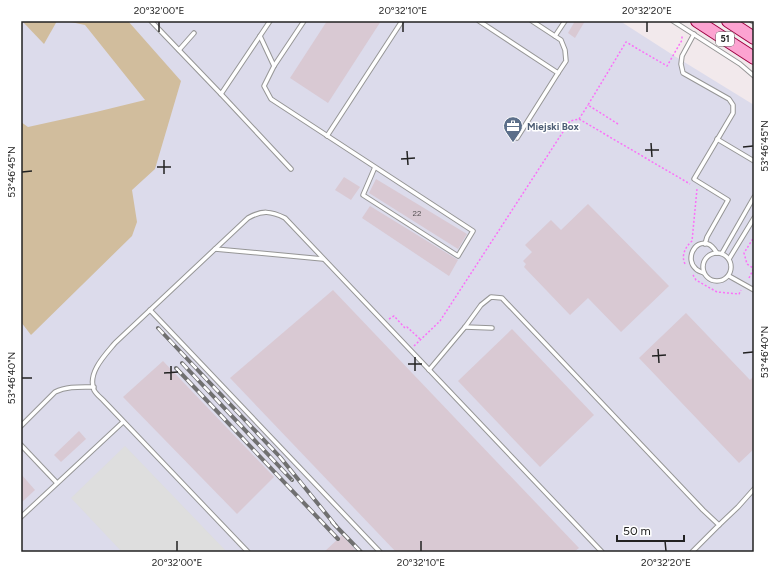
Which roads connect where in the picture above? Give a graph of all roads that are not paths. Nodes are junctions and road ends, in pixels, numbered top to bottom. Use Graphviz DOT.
graph roads {
  1 [pos="151,21"];
  2 [pos="270,21"];
  3 [pos="304,21"];
  4 [pos="402,21"];
  5 [pos="478,21"];
  6 [pos="532,21"];
  7 [pos="566,21"];
  8 [pos="673,21"];
  9 [pos="697,21"];
  10 [pos="728,21"];
  11 [pos="194,33"];
  12 [pos="694,34"];
  13 [pos="260,36"];
  14 [pos="555,36"];
  15 [pos="754,38"];
  16 [pos="180,50"];
  17 [pos="754,58"];
  18 [pos="274,66"];
  19 [pos="558,73"];
  20 [pos="754,76"];
  21 [pos="221,94"];
  22 [pos="327,136"];
  23 [pos="517,138"];
  24 [pos="717,139"];
  25 [pos="754,161"];
  26 [pos="375,167"];
  27 [pos="291,170"];
  28 [pos="754,197"];
  29 [pos="754,218"];
  30 [pos="705,244"];
  31 [pos="214,249"];
  32 [pos="719,253"];
  33 [pos="323,259"];
  34 [pos="729,259"];
  35 [pos="704,274"];
  36 [pos="729,276"];
  37 [pos="754,290"];
  38 [pos="150,310"];
  39 [pos="465,327"];
  40 [pos="492,328"];
  41 [pos="429,370"];
  42 [pos="94,387"];
  43 [pos="124,422"];
  44 [pos="21,426"];
  45 [pos="21,445"];
  46 [pos="57,483"];
  47 [pos="754,489"];
  48 [pos="21,517"];
  49 [pos="720,525"];
  50 [pos="248,552"];
  51 [pos="380,552"];
  52 [pos="602,552"];
  53 [pos="692,552"];
  1 -- 16 [label="lane"];
  2 -- 13 [label="lane"];
  3 -- 18 [label="lane"];
  4 -- 22 [label="lane"];
  5 -- 19 [label="lane"];
  6 -- 14 [label="lane"];
  7 -- 14 [label="lane"];
  8 -- 12 [label="lane"];
  9 -- 17 [label="main road, 51"];
  10 -- 15 [label="main road, 51"];
  11 -- 16 [label="lane"];
  12 -- 20 [label="lane"];
  12 -- 24 [label="lane"];
  13 -- 18 [label="lane"];
  13 -- 21 [label="lane"];
  14 -- 19 [label="lane"];
  16 -- 21 [label="lane"];
  18 -- 22 [label="lane"];
  19 -- 23 [label="lane"];
  21 -- 27 [label="lane"];
  22 -- 26 [label="lane"];
  24 -- 25 [label="lane"];
  24 -- 30 [label="lane"];
  26 -- 26 [label="lane"];
  28 -- 32 [label="lane"];
  29 -- 34 [label="lane"];
  30 -- 32 [label="lane"];
  30 -- 35 [label="lane"];
  31 -- 33 [label="lane"];
  31 -- 33 [label="lane"];
  31 -- 38 [label="lane"];
  32 -- 34 [label="lane"];
  32 -- 35 [label="lane"];
  33 -- 41 [label="lane"];
  34 -- 36 [label="lane"];
  35 -- 36 [label="lane"];
  36 -- 37 [label="lane"];
  38 -- 42 [label="lane"];
  38 -- 51 [label="lane"];
  39 -- 40 [label="lane"];
  39 -- 41 [label="lane"];
  39 -- 49 [label="lane"];
  41 -- 52 [label="lane"];
  42 -- 43 [label="lane"];
  42 -- 44 [label="lane"];
  43 -- 46 [label="lane"];
  43 -- 50 [label="lane"];
  45 -- 46 [label="lane"];
  46 -- 48 [label="lane"];
  47 -- 49 [label="lane"];
  49 -- 53 [label="lane"];
}
